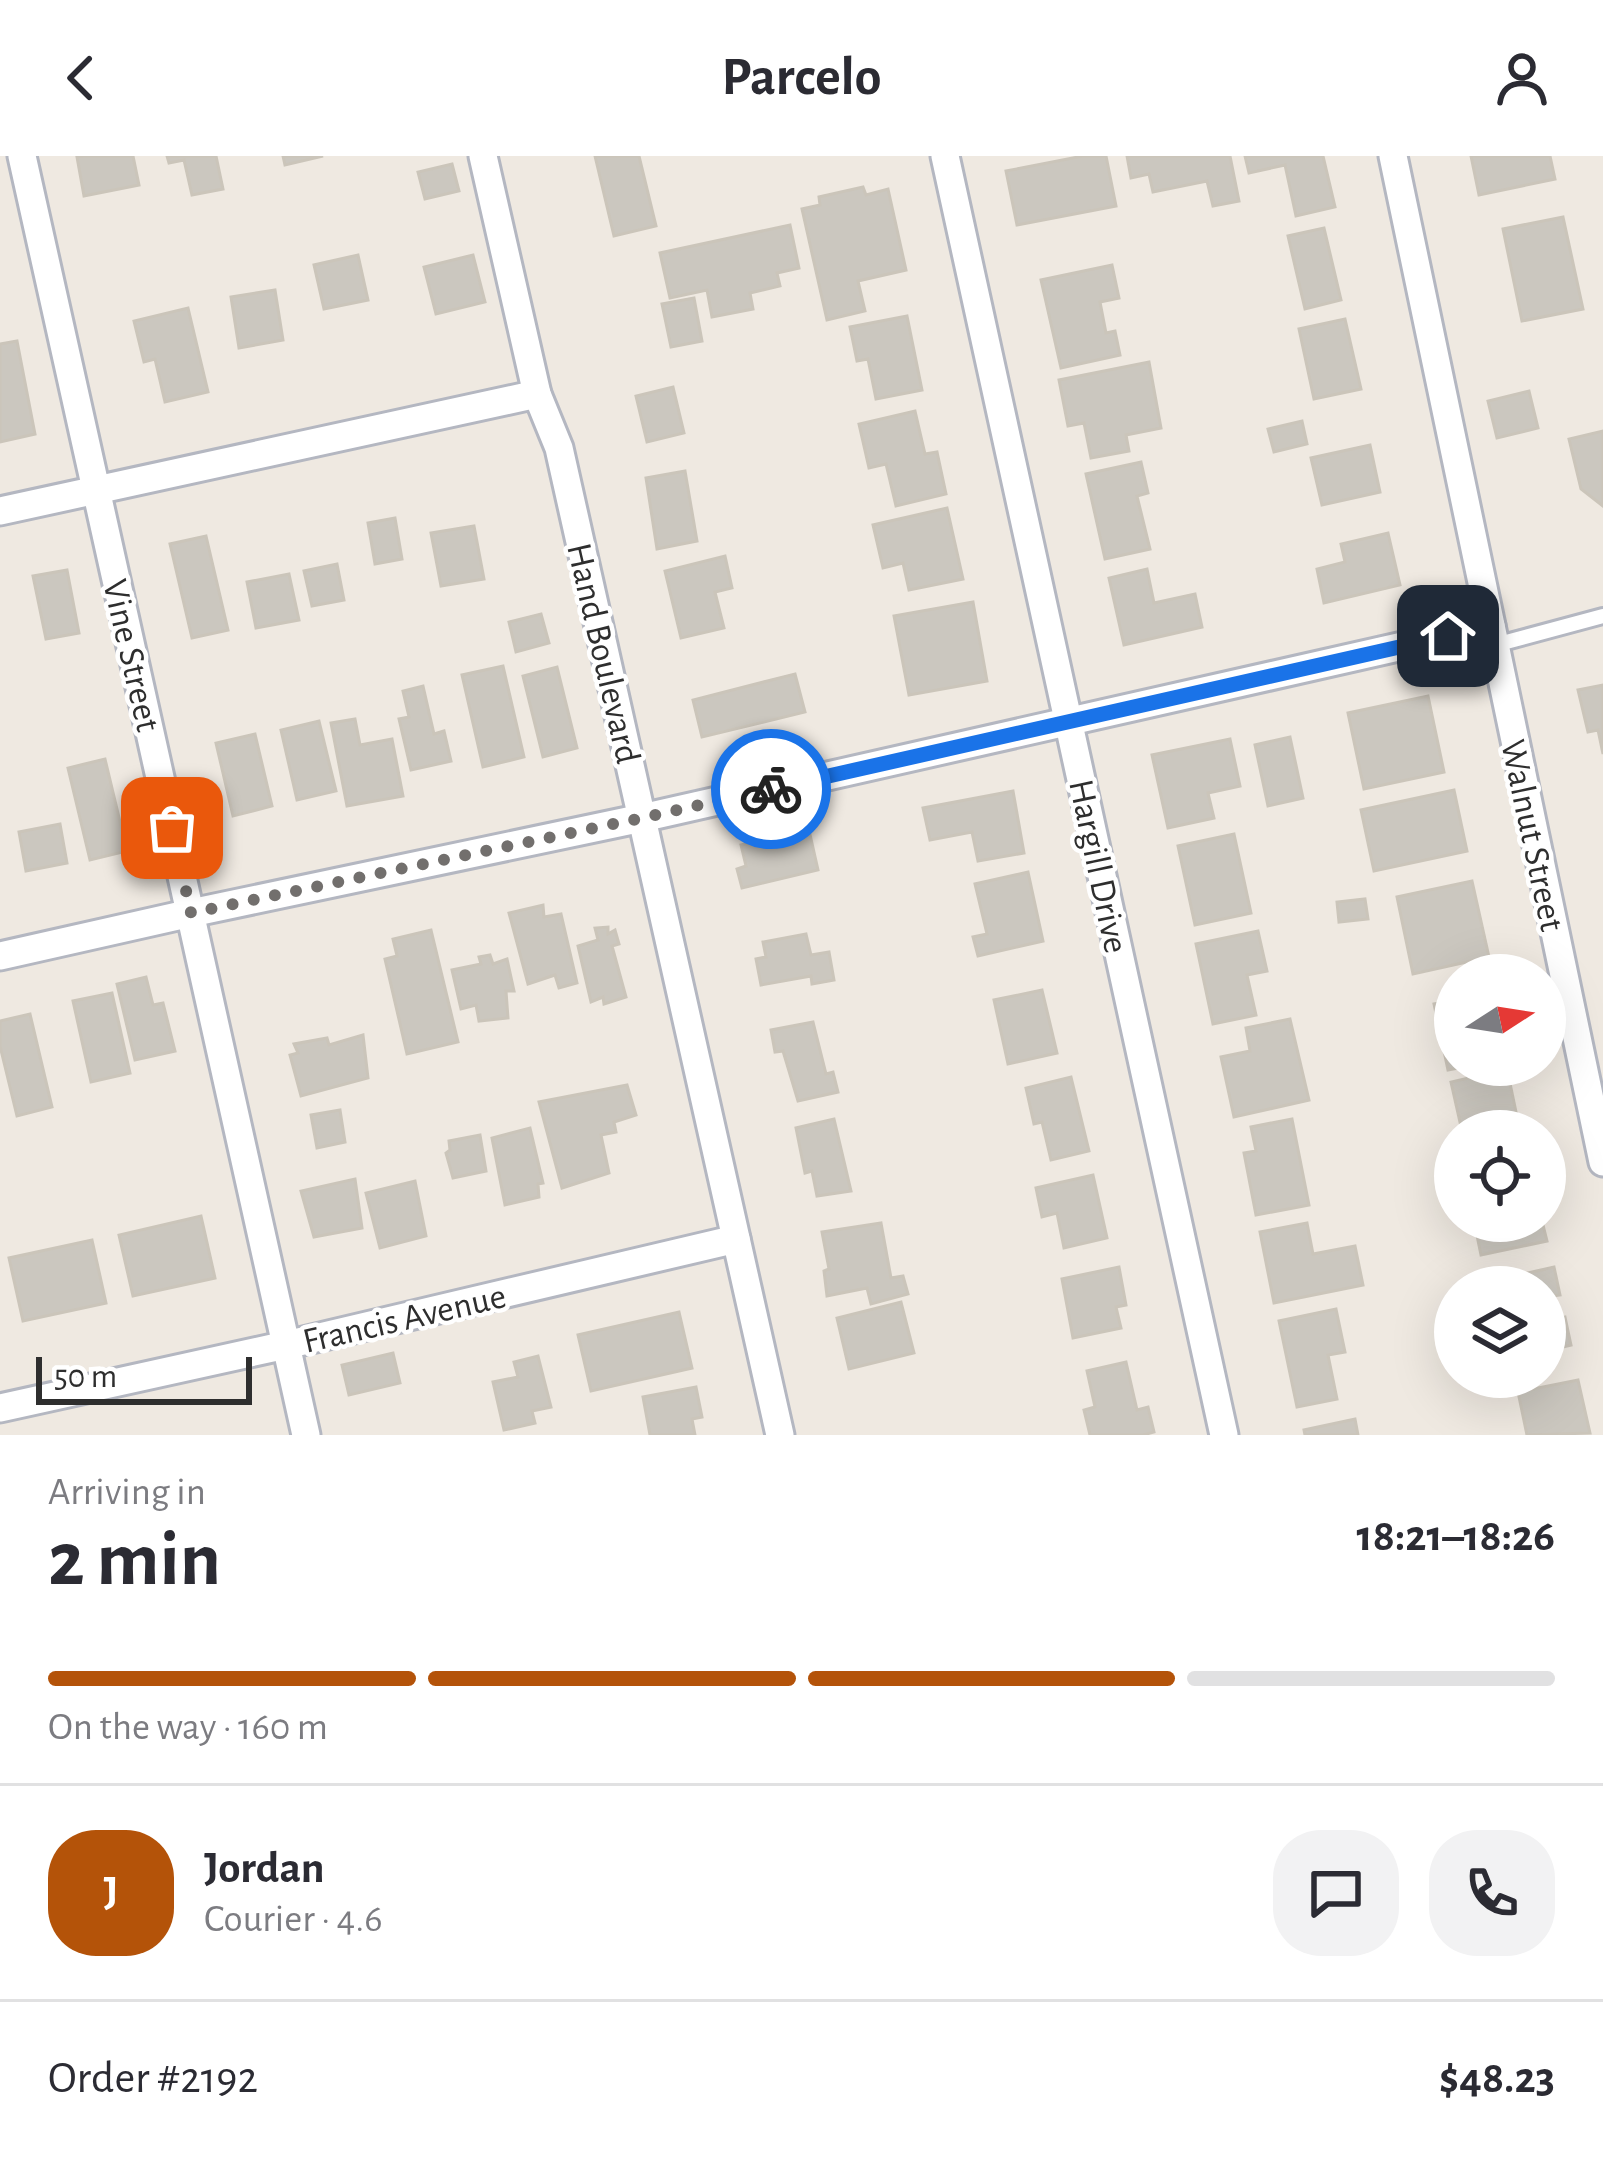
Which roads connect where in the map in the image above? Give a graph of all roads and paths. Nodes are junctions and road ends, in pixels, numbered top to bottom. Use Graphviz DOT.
graph roads {
  1 [pos="22,156"];
  2 [pos="482,156"];
  3 [pos="945,156"];
  4 [pos="1393,156"];
  5 [pos="537,394"];
  6 [pos="95,490"];
  7 [pos="0,511"];
  8 [pos="1603,616"];
  9 [pos="1493,636"];
  10 [pos="1068,720"];
  11 [pos="642,818"];
  12 [pos="191,913"];
  13 [pos="0,956"];
  14 [pos="1591,1051"];
  15 [pos="1603,1162"];
  16 [pos="736,1239"];
  17 [pos="286,1345"];
  18 [pos="0,1408"];
  19 [pos="306,1435"];
  20 [pos="780,1435"];
  21 [pos="1224,1435"];
  1 -- 6 [label="street, Vine Street"];
  2 -- 5 [label="street, Hand Boulevard"];
  3 -- 10 [label="street, Hargill Drive"];
  4 -- 9 [label="street, Walnut Street"];
  5 -- 6 [label="street"];
  5 -- 11 [label="street, Hand Boulevard"];
  6 -- 7 [label="street"];
  6 -- 12 [label="street, Vine Street"];
  8 -- 9 [label="lane"];
  9 -- 10 [label="street"];
  9 -- 14 [label="street, Walnut Street"];
  10 -- 11 [label="street"];
  10 -- 21 [label="street, Hargill Drive"];
  11 -- 12 [label="street"];
  11 -- 16 [label="street, Hand Boulevard"];
  12 -- 13 [label="street"];
  12 -- 17 [label="street, Vine Street"];
  14 -- 15 [label="street, Walnut Street"];
  16 -- 17 [label="street, Francis Avenue"];
  16 -- 20 [label="street, Hand Boulevard"];
  17 -- 18 [label="street, Francis Avenue"];
  17 -- 19 [label="street, Vine Street"];
}
